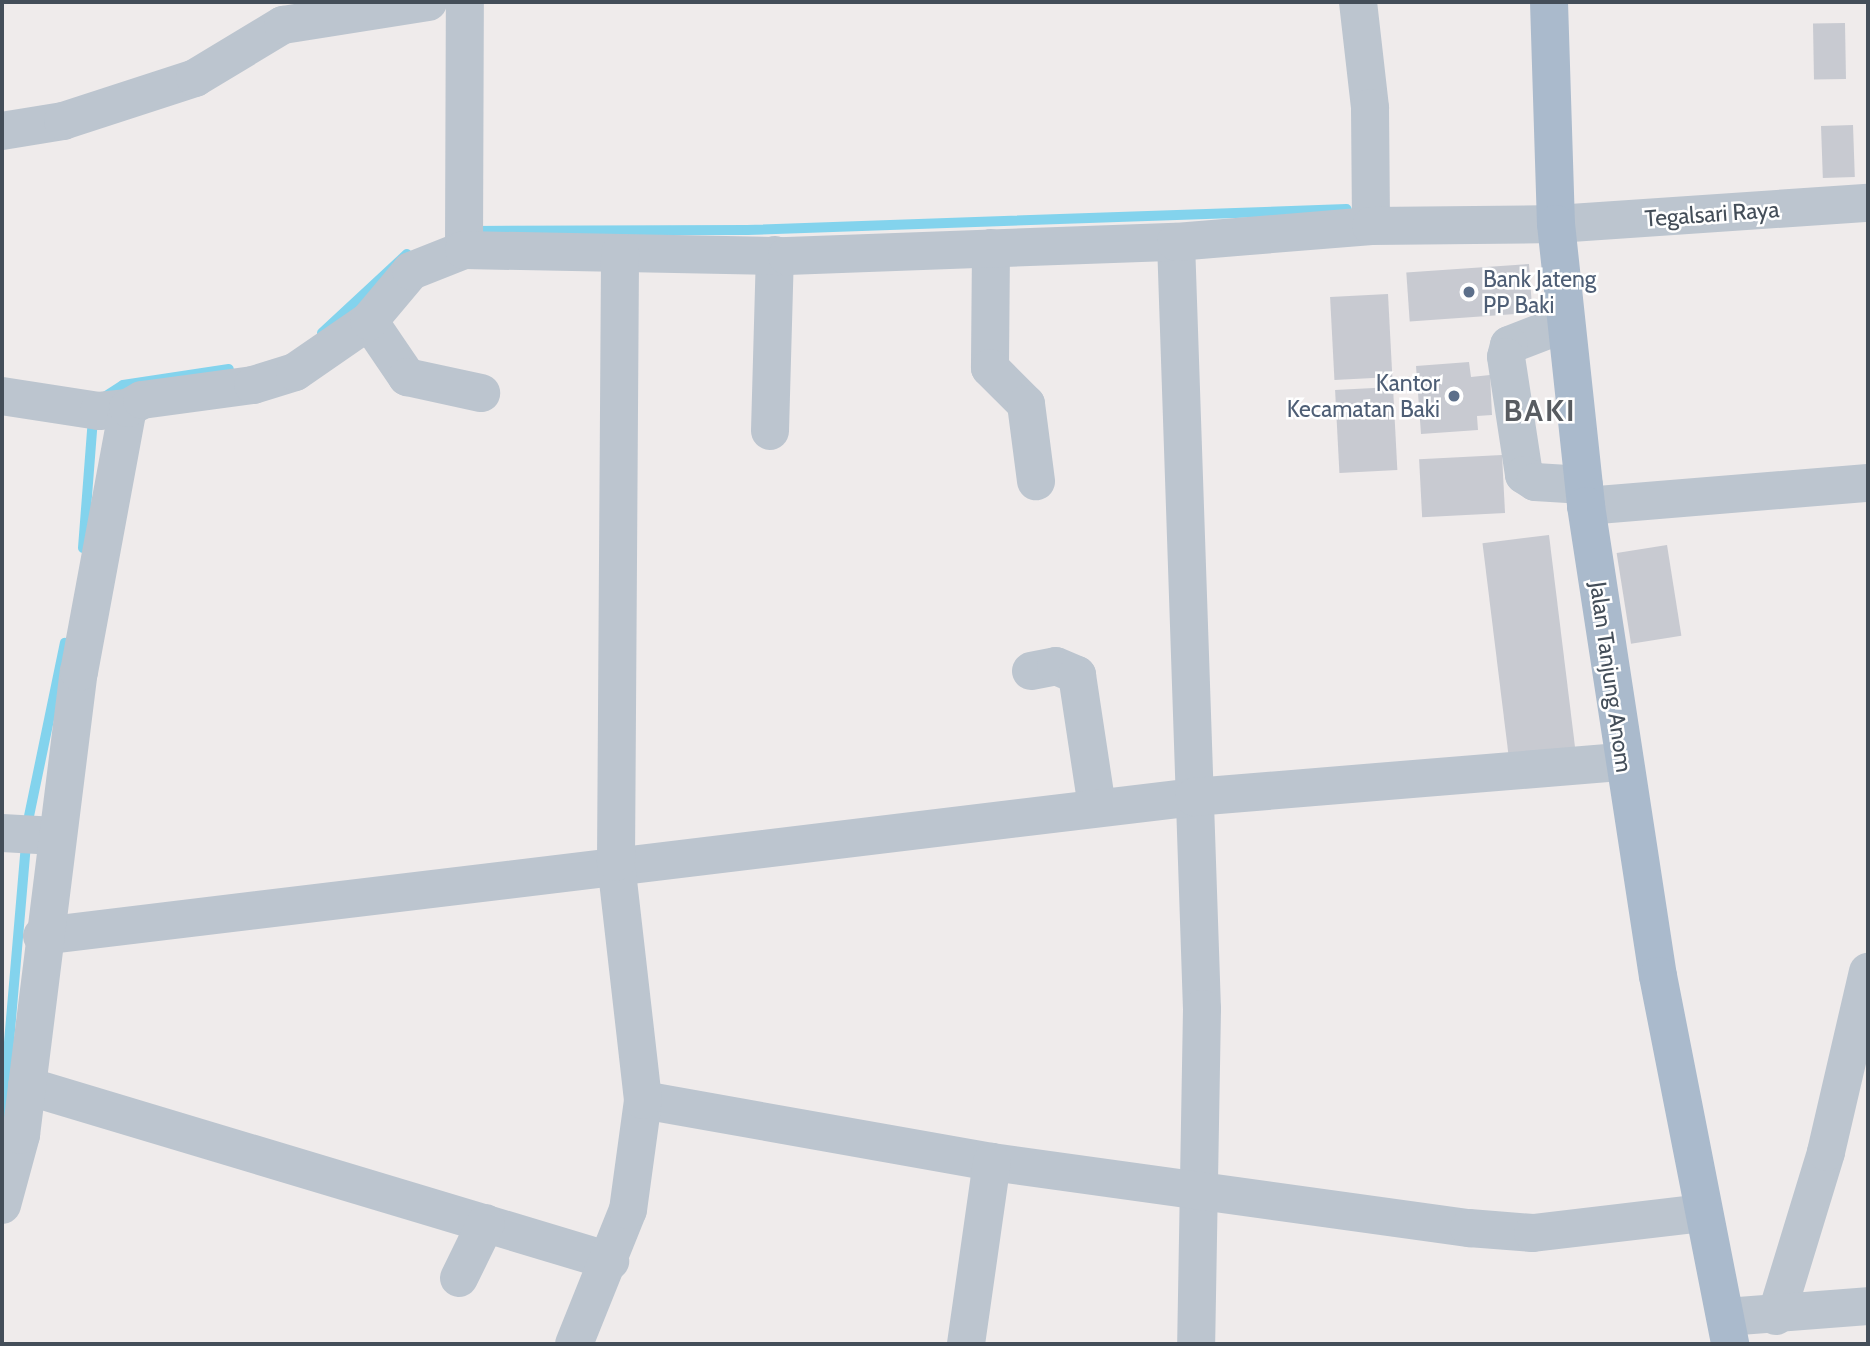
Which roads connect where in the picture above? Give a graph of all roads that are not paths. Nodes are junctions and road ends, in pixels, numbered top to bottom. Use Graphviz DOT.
graph roads {
  1 [pos="428,2"];
  2 [pos="464,2"];
  3 [pos="1359,2"];
  4 [pos="1549,2"];
  5 [pos="2,131"];
  6 [pos="1868,203"];
  7 [pos="1556,224"];
  8 [pos="1371,226"];
  9 [pos="464,239"];
  10 [pos="1176,242"];
  11 [pos="991,248"];
  12 [pos="620,253"];
  13 [pos="775,255"];
  14 [pos="369,321"];
  15 [pos="1566,324"];
  16 [pos="481,393"];
  17 [pos="2,396"];
  18 [pos="104,410"];
  19 [pos="770,431"];
  20 [pos="1036,481"];
  21 [pos="1868,483"];
  22 [pos="1585,496"];
  23 [pos="1031,671"];
  24 [pos="1623,762"];
  25 [pos="1194,797"];
  26 [pos="1097,808"];
  27 [pos="27,835"];
  28 [pos="617,862"];
  29 [pos="41,936"];
  30 [pos="1868,972"];
  31 [pos="27,1086"];
  32 [pos="643,1100"];
  33 [pos="992,1162"];
  34 [pos="1199,1193"];
  35 [pos="2,1205"];
  36 [pos="1704,1213"];
  37 [pos="486,1223"];
  38 [pos="610,1261"];
  39 [pos="459,1278"];
  40 [pos="1868,1306"];
  41 [pos="1776,1316"];
  42 [pos="1728,1331"];
  43 [pos="574,1344"];
  44 [pos="966,1344"];
  45 [pos="1196,1344"];
  1 -- 5 [label="street"];
  2 -- 9 [label="street"];
  3 -- 8 [label="street"];
  4 -- 7 [label="main road, Jalan Tanjung Anom"];
  6 -- 7 [label="street, Tegalsari Raya"];
  7 -- 8 [label="street, Tegalsari Raya"];
  7 -- 15 [label="main road, Jalan Tanjung Anom"];
  8 -- 10 [label="street, Tegalsari Raya"];
  9 -- 12 [label="street, Tegalsari Raya"];
  9 -- 14 [label="street"];
  10 -- 11 [label="street, Tegalsari Raya"];
  10 -- 25 [label="street"];
  11 -- 13 [label="street, Tegalsari Raya"];
  11 -- 20 [label="street"];
  12 -- 13 [label="street, Tegalsari Raya"];
  12 -- 28 [label="street"];
  13 -- 19 [label="street"];
  14 -- 16 [label="street"];
  14 -- 18 [label="street"];
  15 -- 22 [label="main road, Jalan Tanjung Anom"];
  15 -- 22 [label="street"];
  17 -- 18 [label="street"];
  18 -- 27 [label="street"];
  21 -- 22 [label="street"];
  22 -- 24 [label="main road, Jalan Tanjung Anom"];
  23 -- 26 [label="street"];
  24 -- 25 [label="street"];
  24 -- 36 [label="main road, Jalan Tanjung Anom"];
  25 -- 26 [label="street"];
  25 -- 34 [label="street"];
  26 -- 28 [label="street"];
  27 -- 29 [label="street"];
  28 -- 29 [label="street"];
  28 -- 32 [label="street"];
  29 -- 31 [label="street"];
  30 -- 41 [label="street"];
  31 -- 35 [label="street"];
  31 -- 37 [label="street"];
  32 -- 33 [label="street"];
  32 -- 38 [label="street"];
  33 -- 34 [label="street"];
  33 -- 44 [label="street"];
  34 -- 36 [label="street"];
  34 -- 45 [label="street"];
  36 -- 42 [label="main road, Jalan Tanjung Anom"];
  37 -- 38 [label="street"];
  37 -- 39 [label="street"];
  38 -- 43 [label="street"];
  40 -- 41 [label="street"];
  41 -- 42 [label="street"];
}
